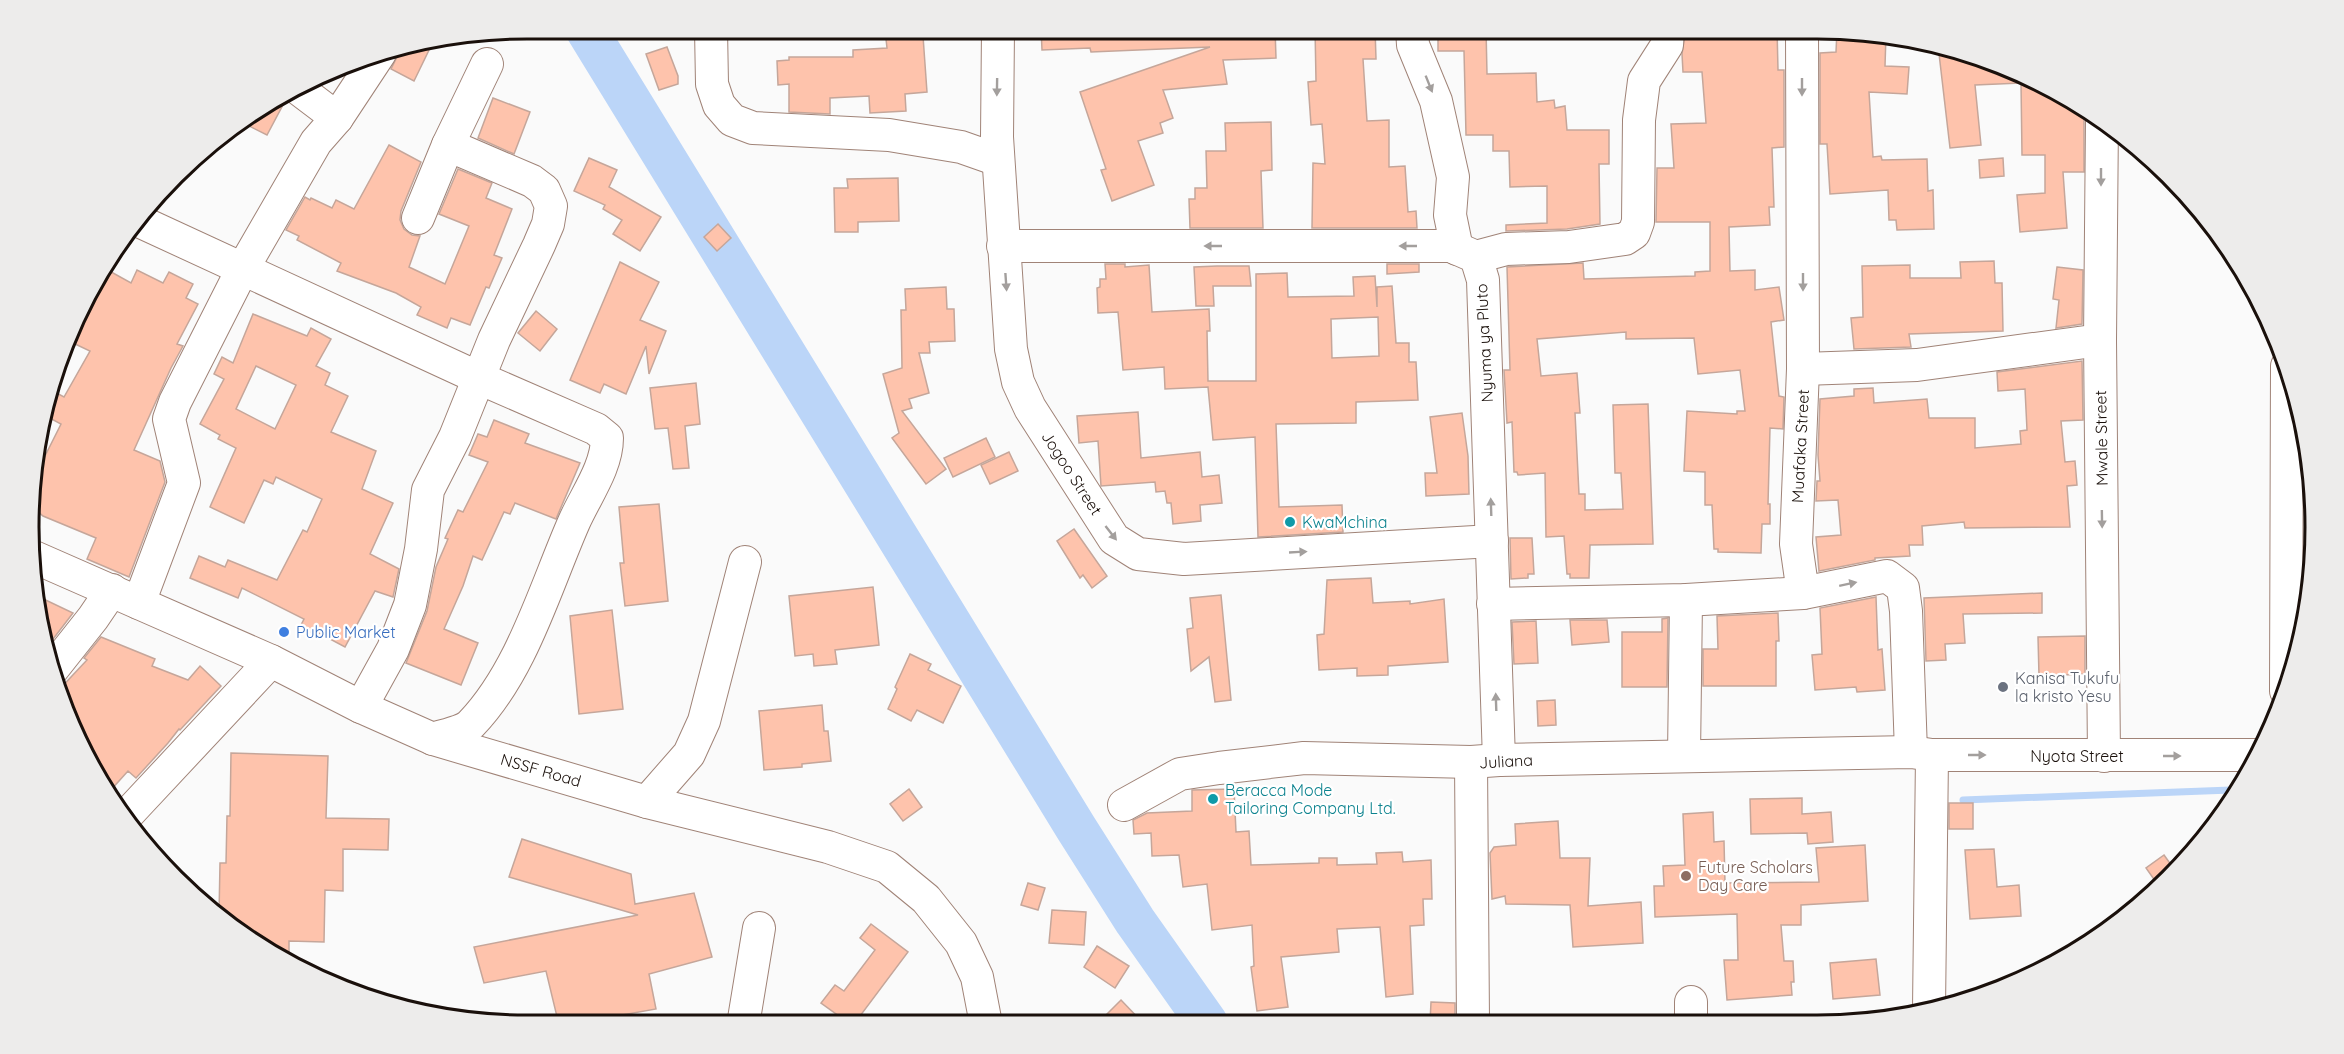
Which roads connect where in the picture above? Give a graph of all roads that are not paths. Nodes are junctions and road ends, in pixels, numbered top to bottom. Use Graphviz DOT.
graph roads {
  1 [pos="711,39"];
  2 [pos="998,39"];
  3 [pos="1413,39"];
  4 [pos="1667,39"];
  5 [pos="1802,39"];
  6 [pos="373,64"];
  7 [pos="487,64"];
  8 [pos="304,93"];
  9 [pos="337,118"];
  10 [pos="2102,131"];
  11 [pos="448,145"];
  12 [pos="998,160"];
  13 [pos="418,218"];
  14 [pos="145,224"];
  15 [pos="1003,246"];
  16 [pos="1467,253"];
  17 [pos="242,270"];
  18 [pos="2100,340"];
  19 [pos="1803,369"];
  20 [pos="479,378"];
  21 [pos="2286,394"];
  22 [pos="1492,541"];
  23 [pos="40,560"];
  24 [pos="745,562"];
  25 [pos="1803,593"];
  26 [pos="125,596"];
  27 [pos="1686,600"];
  28 [pos="1493,604"];
  29 [pos="2286,660"];
  30 [pos="271,661"];
  31 [pos="58,662"];
  32 [pos="361,707"];
  33 [pos="433,739"];
  34 [pos="1914,753"];
  35 [pos="1684,756"];
  36 [pos="2104,756"];
  37 [pos="2246,760"];
  38 [pos="1485,761"];
  39 [pos="647,802"];
  40 [pos="1124,805"];
  41 [pos="131,811"];
  42 [pos="759,928"];
  43 [pos="1929,1002"];
  44 [pos="746,1015"];
  45 [pos="984,1015"];
  46 [pos="1473,1015"];
  1 -- 12 [label="street"];
  2 -- 12 [label="street, Jogoo Street, one-way"];
  3 -- 16 [label="street, Nyuma ya Pluto, one-way"];
  4 -- 16 [label="street"];
  5 -- 19 [label="street, Muafaka Street, one-way"];
  6 -- 9 [label="street"];
  7 -- 11 [label="street"];
  8 -- 9 [label="street"];
  9 -- 17 [label="street"];
  10 -- 18 [label="street, Mwale Street, one-way"];
  11 -- 13 [label="street"];
  11 -- 20 [label="street"];
  12 -- 15 [label="street, Jogoo Street"];
  14 -- 17 [label="street"];
  16 -- 15 [label="street, one-way"];
  15 -- 22 [label="street, Jogoo Street, one-way"];
  22 -- 16 [label="street, Nyuma ya Pluto, one-way"];
  17 -- 20 [label="street"];
  17 -- 26 [label="street"];
  18 -- 19 [label="street"];
  18 -- 36 [label="street, Mwale Street, one-way"];
  19 -- 25 [label="street, Muafaka Street"];
  20 -- 32 [label="street"];
  20 -- 33 [label="street"];
  21 -- 29 [label="street"];
  22 -- 28 [label="street, Nyuma ya Pluto"];
  23 -- 26 [label="street, NSSF Road"];
  24 -- 39 [label="street"];
  25 -- 27 [label="street"];
  25 -- 34 [label="street, one-way"];
  26 -- 30 [label="street, NSSF Road"];
  26 -- 31 [label="street"];
  27 -- 28 [label="street"];
  27 -- 35 [label="street"];
  38 -- 28 [label="street, Nyuma ya Pluto, one-way"];
  30 -- 32 [label="street, NSSF Road"];
  30 -- 41 [label="street"];
  32 -- 33 [label="street, NSSF Road"];
  33 -- 39 [label="street, NSSF Road"];
  34 -- 35 [label="street, Juliana"];
  34 -- 36 [label="street, Nyota Street, one-way"];
  34 -- 43 [label="street"];
  35 -- 38 [label="street, Juliana"];
  36 -- 37 [label="street, Nyota Street, one-way"];
  38 -- 40 [label="street, Juliana"];
  38 -- 46 [label="street, Nyuma ya Pluto"];
  39 -- 45 [label="street, NSSF Road"];
  42 -- 44 [label="street"];
}
